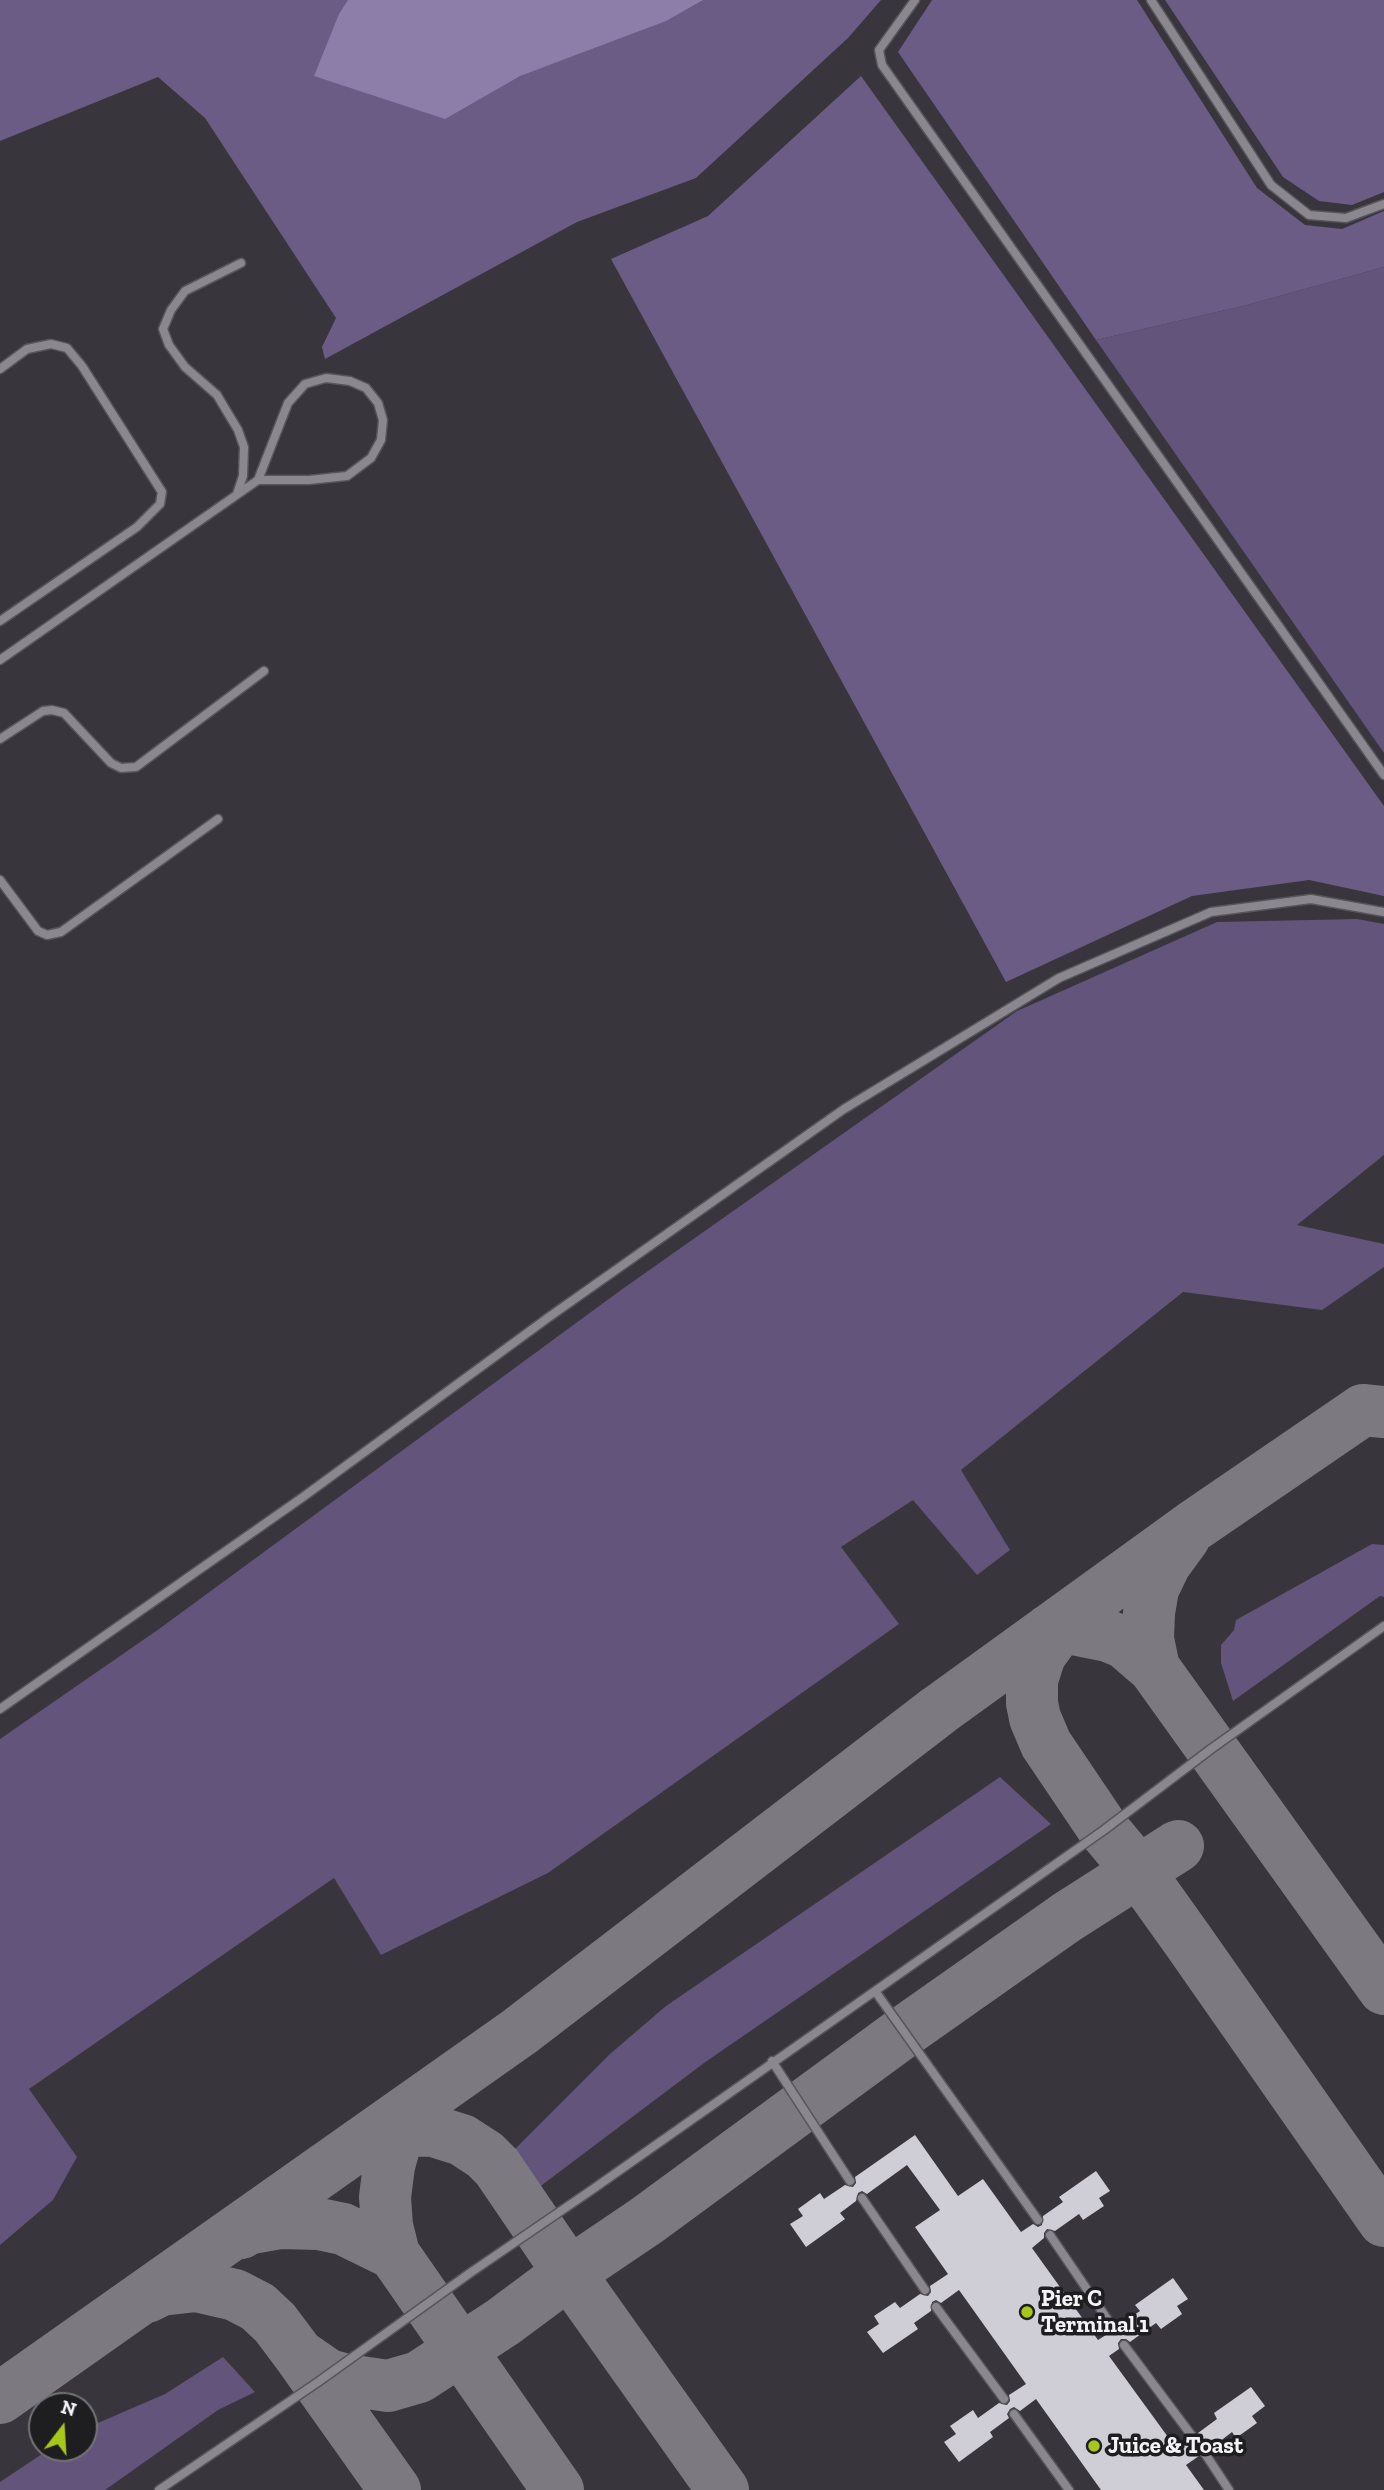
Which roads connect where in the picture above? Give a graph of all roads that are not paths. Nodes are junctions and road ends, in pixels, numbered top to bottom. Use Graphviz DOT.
graph roads {
  1 [pos="915,0"];
  2 [pos="1151,0"];
  3 [pos="1384,204"];
  4 [pos="241,263"];
  5 [pos="0,369"];
  6 [pos="258,480"];
  7 [pos="237,494"];
  8 [pos="0,621"];
  9 [pos="0,660"];
  10 [pos="264,671"];
  11 [pos="0,739"];
  12 [pos="1384,775"];
  13 [pos="218,819"];
  14 [pos="0,880"];
  15 [pos="1384,912"];
  16 [pos="1384,1626"];
  17 [pos="0,1709"];
  18 [pos="875,1991"];
  19 [pos="772,2061"];
  20 [pos="850,2181"];
  21 [pos="862,2198"];
  22 [pos="1038,2220"];
  23 [pos="1050,2235"];
  24 [pos="925,2290"];
  25 [pos="936,2307"];
  26 [pos="1114,2329"];
  27 [pos="1124,2345"];
  28 [pos="1004,2399"];
  29 [pos="1014,2414"];
  30 [pos="1192,2436"];
  31 [pos="1204,2452"];
  32 [pos="159,2490"];
  33 [pos="1069,2490"];
  34 [pos="1229,2490"];
  1 -- 12 [label="lane"];
  2 -- 3 [label="lane"];
  4 -- 7 [label="lane"];
  5 -- 8 [label="lane"];
  6 -- 6 [label="lane"];
  6 -- 7 [label="lane"];
  7 -- 9 [label="lane"];
  10 -- 11 [label="lane"];
  13 -- 14 [label="lane"];
  15 -- 17 [label="lane"];
  16 -- 18 [label="lane"];
  18 -- 19 [label="lane"];
  18 -- 22 [label="lane"];
  19 -- 20 [label="lane"];
  19 -- 32 [label="lane"];
  21 -- 24 [label="lane"];
  23 -- 26 [label="lane"];
  25 -- 28 [label="lane"];
  27 -- 30 [label="lane"];
  29 -- 33 [label="lane"];
  31 -- 34 [label="lane"];
}
